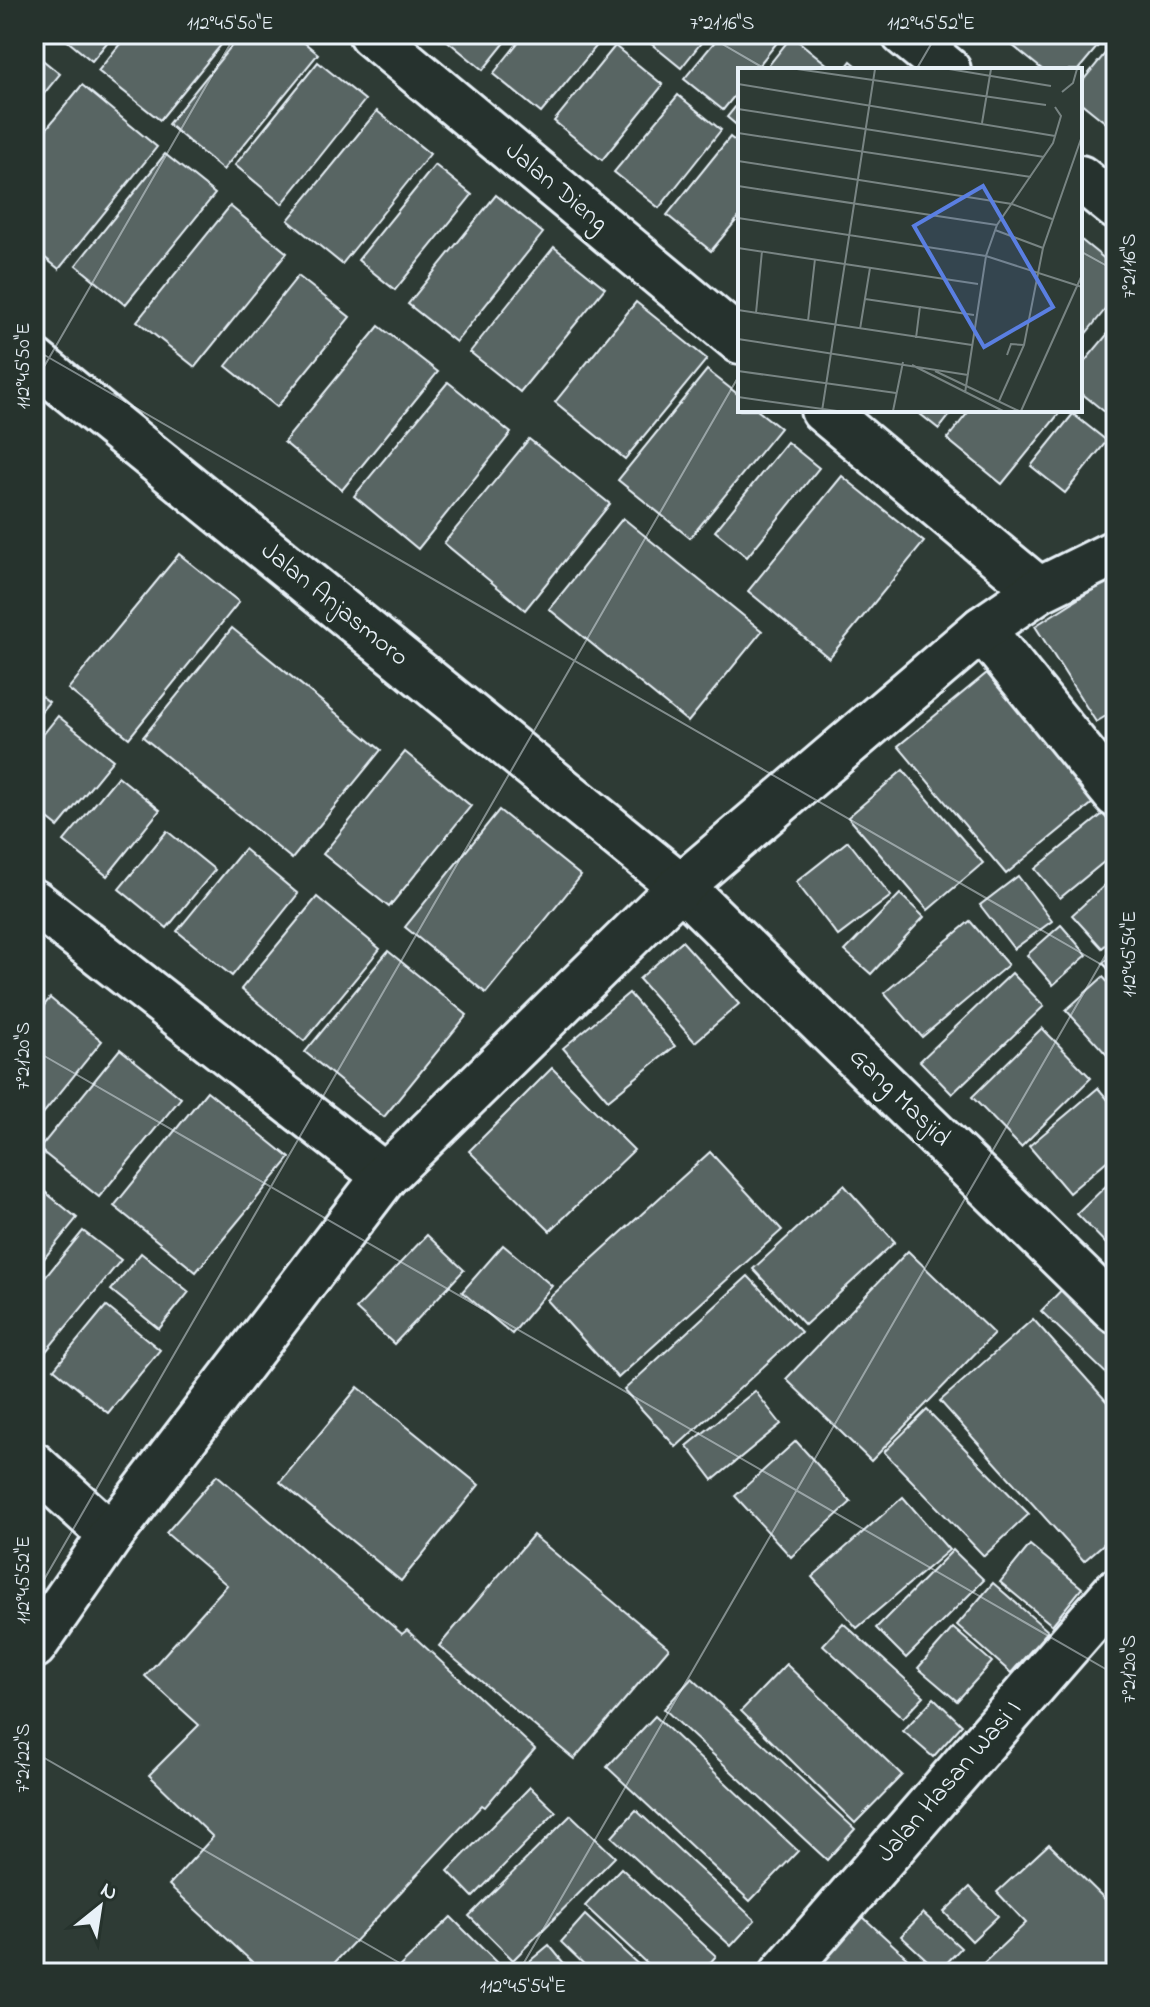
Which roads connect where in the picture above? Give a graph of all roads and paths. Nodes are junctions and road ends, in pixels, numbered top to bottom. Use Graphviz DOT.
graph roads {
  1 [pos="371,34"];
  2 [pos="904,34"];
  3 [pos="946,68"];
  4 [pos="1082,180"];
  5 [pos="1116,207"];
  6 [pos="738,339"];
  7 [pos="34,361"];
  8 [pos="825,412"];
  9 [pos="1116,552"];
  10 [pos="1039,590"];
  11 [pos="982,629"];
  12 [pos="1116,795"];
  13 [pos="681,886"];
  14 [pos="34,902"];
  15 [pos="385,1176"];
  16 [pos="1116,1311"];
  17 [pos="34,1465"];
  18 [pos="111,1535"];
  19 [pos="1116,1591"];
  20 [pos="34,1646"];
  21 [pos="783,1973"];
  1 -- 6 [label="street, Jalan Dieng"];
  2 -- 3 [label="street"];
  4 -- 5 [label="street"];
  7 -- 13 [label="street, Jalan Anjasmoro"];
  8 -- 10 [label="street"];
  9 -- 10 [label="street"];
  10 -- 11 [label="street"];
  11 -- 12 [label="street"];
  11 -- 13 [label="street"];
  13 -- 15 [label="street"];
  13 -- 16 [label="street, Gang Masjid"];
  14 -- 15 [label="street"];
  15 -- 18 [label="street"];
  17 -- 18 [label="street"];
  18 -- 20 [label="street"];
  19 -- 21 [label="street, Jalan Hasan Wasi I"];
}
